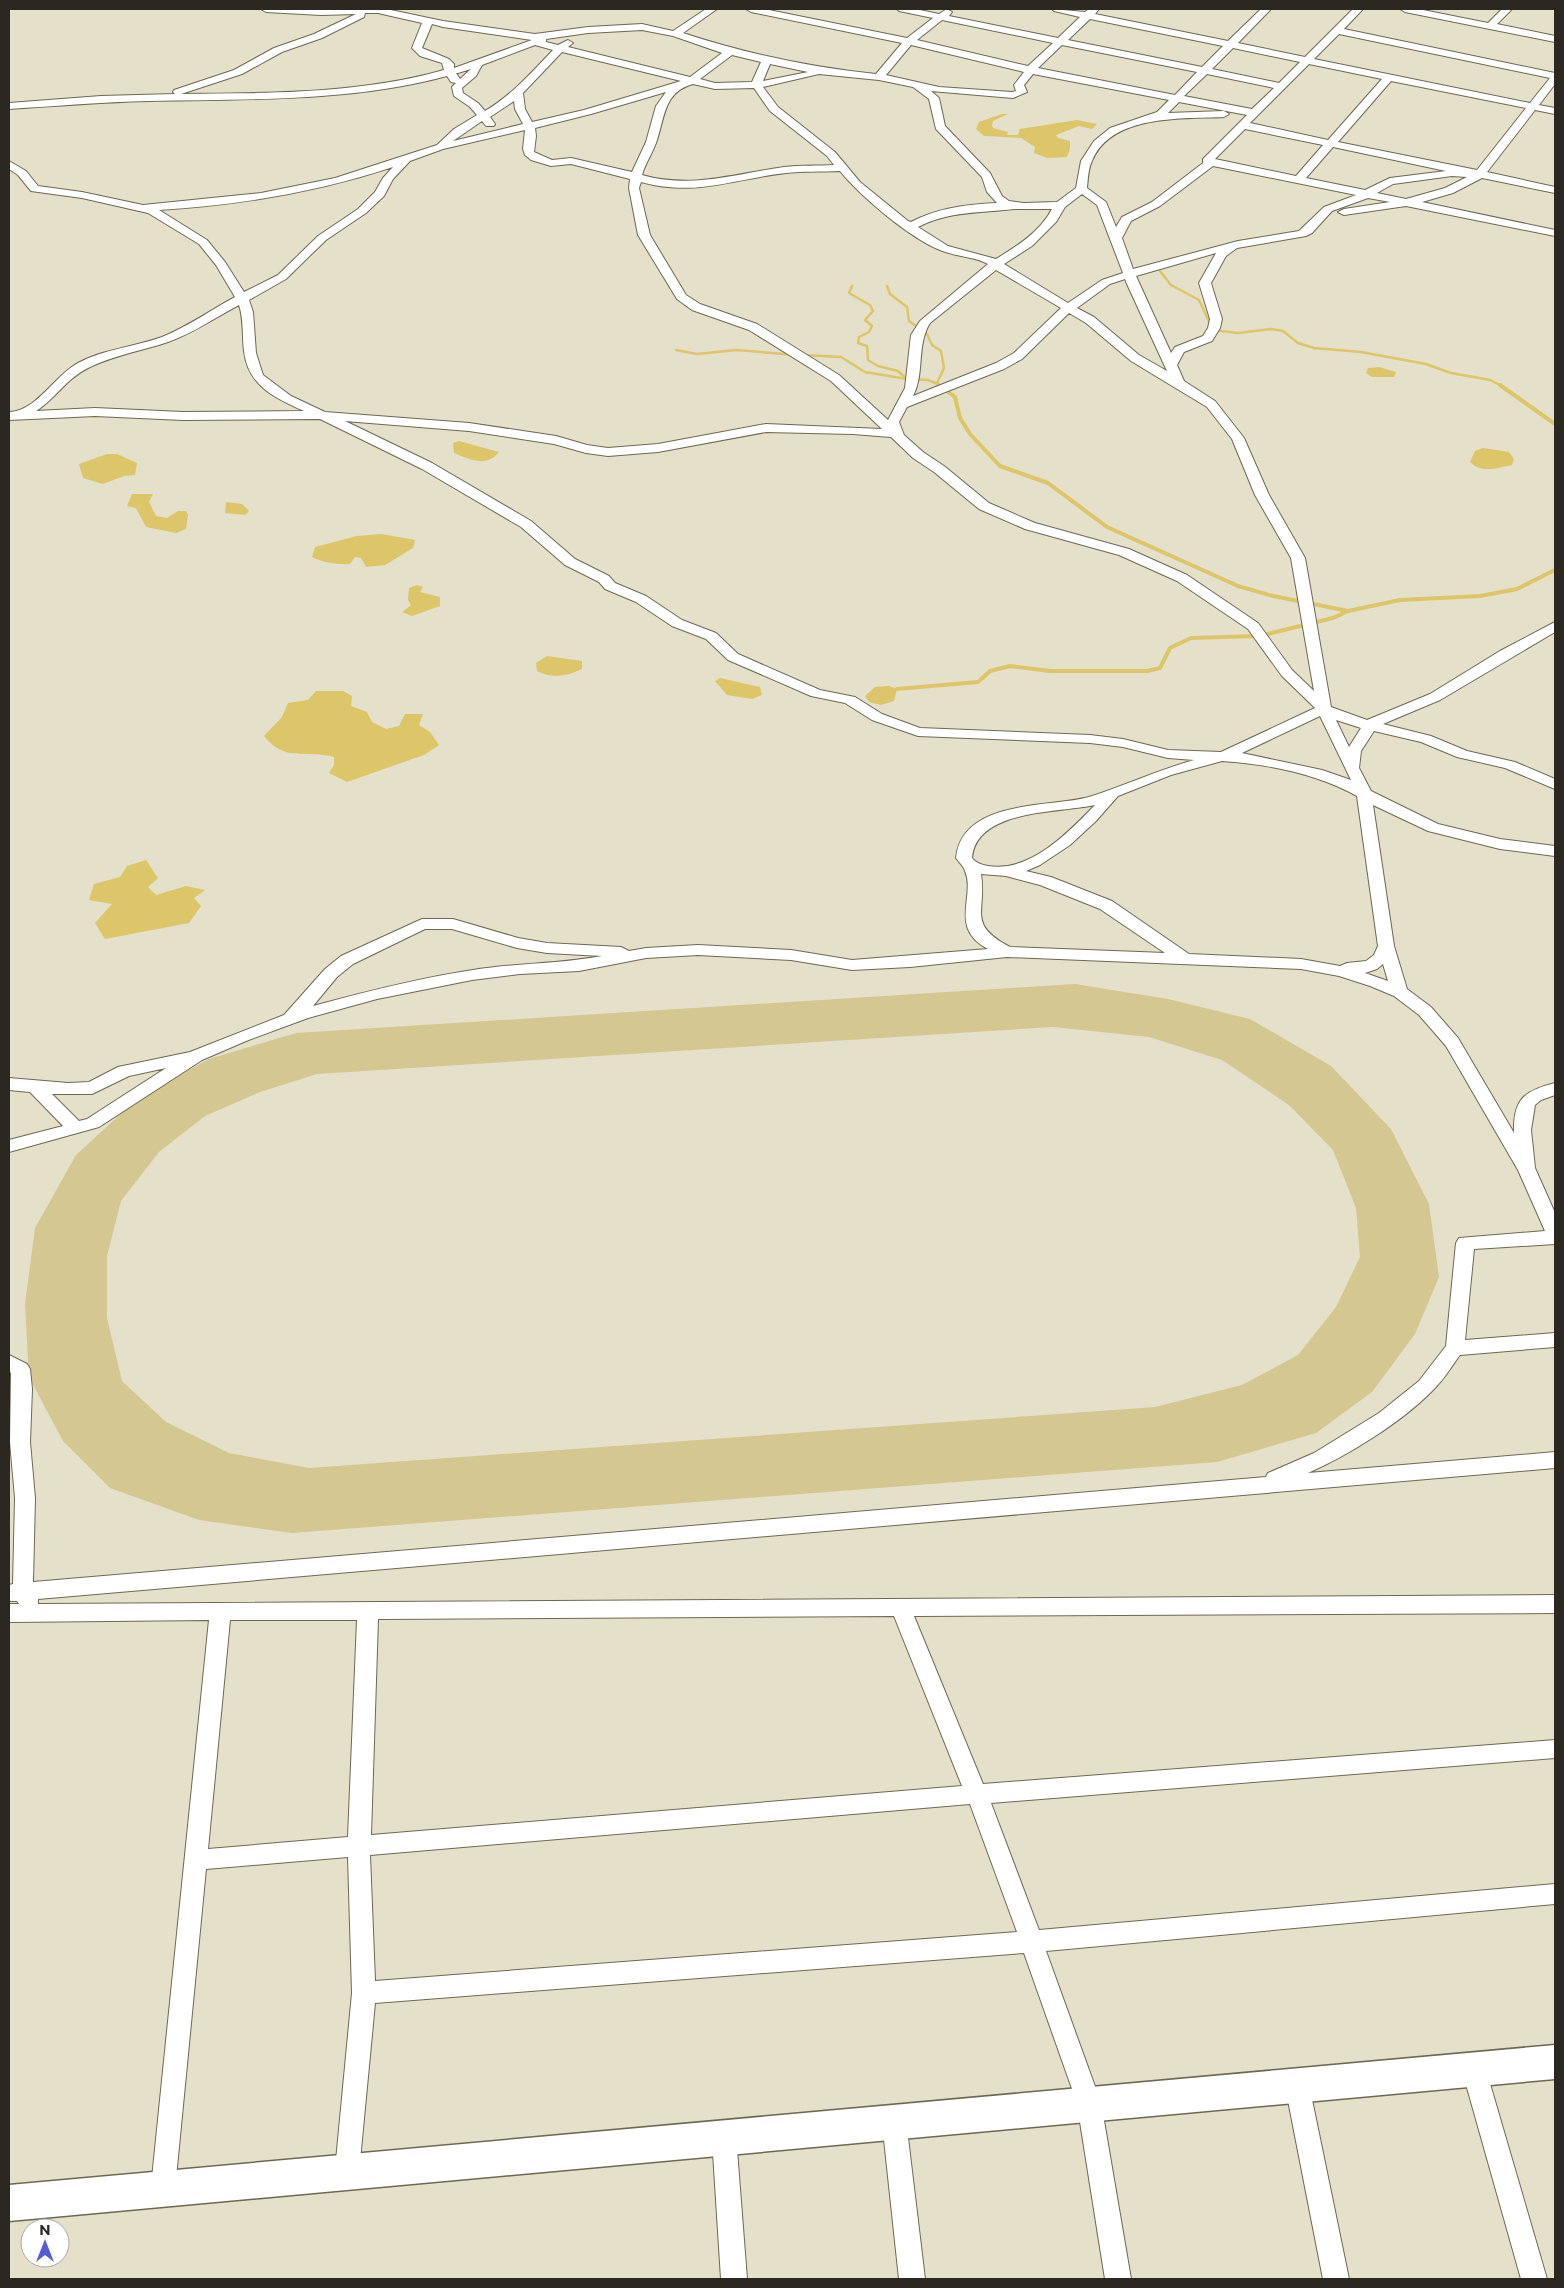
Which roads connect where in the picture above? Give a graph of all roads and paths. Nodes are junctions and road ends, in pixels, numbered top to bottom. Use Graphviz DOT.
graph roads {
  1 [pos="266,9"];
  2 [pos="373,9"];
  3 [pos="712,9"];
  4 [pos="751,9"];
  5 [pos="902,9"];
  6 [pos="951,9"];
  7 [pos="1057,9"];
  8 [pos="1266,9"];
  9 [pos="1358,9"];
  10 [pos="1410,9"];
  11 [pos="1507,9"];
  12 [pos="389,11"];
  13 [pos="1090,12"];
  14 [pos="940,16"];
  15 [pos="428,21"];
  16 [pos="1490,26"];
  17 [pos="642,27"];
  18 [pos="1336,30"];
  19 [pos="675,34"];
  20 [pos="581,35"];
  21 [pos="1555,39"];
  22 [pos="1059,40"];
  23 [pos="534,42"];
  24 [pos="909,42"];
  25 [pos="1231,45"];
  26 [pos="561,47"];
  27 [pos="730,52"];
  28 [pos="1306,60"];
  29 [pos="766,61"];
  30 [pos="480,62"];
  31 [pos="1030,70"];
  32 [pos="1205,70"];
  33 [pos="449,71"];
  34 [pos="839,73"];
  35 [pos="879,77"];
  36 [pos="1389,77"];
  37 [pos="1555,77"];
  38 [pos="691,81"];
  39 [pos="910,84"];
  40 [pos="677,85"];
  41 [pos="757,85"];
  42 [pos="1281,86"];
  43 [pos="457,87"];
  44 [pos="518,93"];
  45 [pos="1177,98"];
  46 [pos="143,99"];
  47 [pos="9,101"];
  48 [pos="25,104"];
  49 [pos="9,106"];
  50 [pos="1534,106"];
  51 [pos="1555,111"];
  52 [pos="1255,113"];
  53 [pos="481,116"];
  54 [pos="1154,117"];
  55 [pos="1243,125"];
  56 [pos="529,126"];
  57 [pos="504,132"];
  58 [pos="1331,144"];
  59 [pos="440,147"];
  60 [pos="528,148"];
  61 [pos="406,159"];
  62 [pos="1210,163"];
  63 [pos="9,164"];
  64 [pos="843,168"];
  65 [pos="1480,175"];
  66 [pos="636,178"];
  67 [pos="1298,180"];
  68 [pos="1081,189"];
  69 [pos="1555,190"];
  70 [pos="1367,194"];
  71 [pos="1404,202"];
  72 [pos="1017,206"];
  73 [pos="1060,206"];
  74 [pos="139,207"];
  75 [pos="1324,213"];
  76 [pos="910,226"];
  77 [pos="1555,233"];
  78 [pos="1116,238"];
  79 [pos="1238,244"];
  80 [pos="996,264"];
  81 [pos="1129,273"];
  82 [pos="243,300"];
  83 [pos="1069,307"];
  84 [pos="1171,364"];
  85 [pos="1179,383"];
  86 [pos="902,404"];
  87 [pos="15,415"];
  88 [pos="319,415"];
  89 [pos="898,434"];
  90 [pos="1555,626"];
  91 [pos="1324,709"];
  92 [pos="1371,724"];
  93 [pos="1225,756"];
  94 [pos="1352,768"];
  95 [pos="1555,784"];
  96 [pos="1364,793"];
  97 [pos="1111,795"];
  98 [pos="1555,851"];
  99 [pos="969,865"];
  100 [pos="1006,871"];
  101 [pos="1386,946"];
  102 [pos="1006,952"];
  103 [pos="646,953"];
  104 [pos="1188,960"];
  105 [pos="1329,967"];
  106 [pos="1400,992"];
  107 [pos="287,1020"];
  108 [pos="196,1056"];
  109 [pos="9,1084"];
  110 [pos="36,1087"];
  111 [pos="1555,1089"];
  112 [pos="76,1130"];
  113 [pos="9,1146"];
  114 [pos="1527,1170"];
  115 [pos="1555,1233"];
  116 [pos="1555,1237"];
  117 [pos="1555,1340"];
  118 [pos="1455,1348"];
  119 [pos="9,1362"];
  120 [pos="1555,1460"];
  121 [pos="1260,1485"];
  122 [pos="16,1592"];
  123 [pos="1555,1604"];
  124 [pos="901,1609"];
  125 [pos="368,1611"];
  126 [pos="220,1612"];
  127 [pos="9,1613"];
  128 [pos="35,1613"];
  129 [pos="1555,1749"];
  130 [pos="978,1794"];
  131 [pos="359,1846"];
  132 [pos="195,1860"];
  133 [pos="1555,1894"];
  134 [pos="1032,1942"];
  135 [pos="364,1993"];
  136 [pos="1555,2062"];
  137 [pos="1474,2070"];
  138 [pos="1297,2085"];
  139 [pos="1089,2103"];
  140 [pos="894,2121"];
  141 [pos="724,2137"];
  142 [pos="347,2171"];
  143 [pos="163,2188"];
  144 [pos="9,2203"];
  145 [pos="734,2279"];
  146 [pos="912,2279"];
  147 [pos="1118,2279"];
  148 [pos="1336,2279"];
  149 [pos="1534,2279"];
  1 -- 2 [label="street"];
  2 -- 12 [label="street"];
  2 -- 46 [label="street"];
  3 -- 19 [label="street"];
  4 -- 24 [label="street"];
  5 -- 14 [label="street"];
  6 -- 14 [label="street"];
  7 -- 13 [label="street"];
  8 -- 25 [label="street"];
  9 -- 18 [label="street"];
  10 -- 16 [label="street"];
  11 -- 16 [label="street"];
  12 -- 15 [label="street"];
  13 -- 22 [label="street"];
  13 -- 25 [label="street"];
  14 -- 22 [label="street"];
  14 -- 24 [label="street"];
  15 -- 17 [label="street"];
  15 -- 33 [label="street"];
  16 -- 21 [label="street"];
  17 -- 19 [label="street"];
  17 -- 20 [label="street"];
  18 -- 28 [label="street"];
  18 -- 37 [label="street"];
  19 -- 27 [label="street"];
  20 -- 23 [label="street"];
  20 -- 26 [label="street"];
  22 -- 31 [label="street"];
  22 -- 32 [label="street"];
  23 -- 26 [label="street"];
  23 -- 30 [label="street"];
  24 -- 31 [label="street"];
  24 -- 35 [label="street"];
  25 -- 28 [label="street"];
  25 -- 32 [label="street"];
  26 -- 38 [label="street"];
  26 -- 44 [label="street"];
  27 -- 29 [label="street"];
  27 -- 38 [label="street"];
  28 -- 36 [label="street"];
  28 -- 42 [label="street"];
  29 -- 34 [label="street"];
  29 -- 41 [label="street"];
  30 -- 33 [label="street"];
  30 -- 43 [label="street"];
  31 -- 39 [label="street"];
  31 -- 45 [label="street"];
  32 -- 42 [label="street"];
  32 -- 45 [label="street"];
  33 -- 43 [label="street"];
  33 -- 46 [label="street"];
  34 -- 35 [label="street"];
  34 -- 41 [label="street"];
  35 -- 39 [label="street"];
  36 -- 50 [label="street"];
  36 -- 58 [label="street"];
  37 -- 50 [label="street"];
  38 -- 40 [label="street"];
  38 -- 41 [label="street"];
  39 -- 72 [label="street"];
  40 -- 56 [label="street"];
  40 -- 66 [label="street"];
  41 -- 64 [label="street"];
  42 -- 52 [label="street"];
  43 -- 53 [label="street"];
  44 -- 53 [label="street"];
  44 -- 56 [label="street"];
  45 -- 52 [label="street"];
  45 -- 54 [label="street"];
  46 -- 48 [label="street"];
  47 -- 48 [label="street"];
  48 -- 49 [label="street"];
  50 -- 51 [label="street"];
  50 -- 65 [label="street"];
  52 -- 54 [label="street"];
  52 -- 55 [label="street"];
  53 -- 57 [label="street"];
  53 -- 59 [label="street"];
  54 -- 68 [label="street"];
  55 -- 58 [label="street"];
  55 -- 62 [label="street"];
  56 -- 57 [label="street"];
  56 -- 60 [label="street"];
  57 -- 59 [label="street"];
  57 -- 60 [label="street"];
  58 -- 65 [label="street"];
  58 -- 67 [label="street"];
  59 -- 61 [label="street"];
  60 -- 66 [label="street"];
  61 -- 74 [label="street"];
  61 -- 82 [label="street"];
  62 -- 67 [label="street"];
  62 -- 78 [label="street"];
  63 -- 74 [label="street"];
  64 -- 66 [label="street"];
  64 -- 76 [label="street"];
  65 -- 69 [label="street"];
  65 -- 70 [label="street"];
  65 -- 71 [label="street"];
  66 -- 89 [label="street"];
  67 -- 70 [label="street"];
  68 -- 73 [label="street"];
  68 -- 78 [label="street"];
  70 -- 71 [label="street"];
  70 -- 75 [label="street"];
  71 -- 75 [label="street"];
  71 -- 77 [label="street"];
  72 -- 73 [label="street"];
  72 -- 76 [label="street"];
  73 -- 80 [label="street"];
  74 -- 82 [label="street"];
  75 -- 79 [label="street"];
  76 -- 80 [label="street"];
  78 -- 81 [label="street"];
  79 -- 81 [label="street"];
  79 -- 84 [label="street"];
  80 -- 83 [label="street"];
  80 -- 86 [label="street"];
  81 -- 83 [label="street"];
  81 -- 84 [label="street"];
  82 -- 87 [label="street"];
  82 -- 88 [label="street"];
  83 -- 85 [label="street"];
  83 -- 86 [label="street"];
  84 -- 85 [label="street"];
  85 -- 91 [label="street"];
  86 -- 89 [label="street"];
  87 -- 88 [label="street"];
  88 -- 89 [label="street"];
  88 -- 93 [label="street"];
  89 -- 91 [label="street"];
  90 -- 92 [label="street"];
  91 -- 92 [label="street"];
  91 -- 93 [label="street"];
  91 -- 94 [label="street"];
  92 -- 94 [label="street"];
  92 -- 95 [label="street"];
  93 -- 96 [label="street"];
  93 -- 97 [label="street"];
  94 -- 96 [label="street"];
  96 -- 98 [label="street"];
  96 -- 101 [label="street"];
  97 -- 99 [label="street"];
  97 -- 100 [label="street"];
  99 -- 100 [label="street"];
  99 -- 102 [label="street"];
  100 -- 104 [label="street"];
  101 -- 105 [label="street"];
  101 -- 106 [label="street"];
  102 -- 103 [label="street"];
  102 -- 104 [label="street"];
  103 -- 107 [label="street"];
  103 -- 107 [label="street"];
  104 -- 105 [label="street"];
  105 -- 106 [label="street"];
  106 -- 114 [label="street"];
  107 -- 108 [label="street"];
  108 -- 110 [label="street"];
  108 -- 112 [label="street"];
  109 -- 110 [label="street"];
  110 -- 112 [label="street"];
  111 -- 114 [label="street"];
  112 -- 113 [label="street"];
  114 -- 115 [label="street"];
  116 -- 118 [label="street"];
  117 -- 118 [label="street"];
  118 -- 121 [label="street"];
  119 -- 122 [label="street"];
  120 -- 121 [label="street"];
  121 -- 122 [label="street"];
  122 -- 128 [label="street"];
  123 -- 124 [label="street"];
  124 -- 125 [label="street"];
  124 -- 130 [label="street"];
  125 -- 126 [label="street"];
  125 -- 131 [label="street"];
  126 -- 128 [label="street"];
  126 -- 132 [label="street"];
  127 -- 128 [label="street"];
  129 -- 130 [label="street"];
  130 -- 131 [label="street"];
  130 -- 134 [label="street"];
  131 -- 132 [label="street"];
  131 -- 135 [label="street"];
  132 -- 143 [label="street"];
  133 -- 134 [label="street"];
  134 -- 135 [label="street"];
  134 -- 139 [label="street"];
  135 -- 142 [label="street"];
  136 -- 137 [label="highway"];
  137 -- 138 [label="highway"];
  137 -- 149 [label="street"];
  138 -- 139 [label="highway"];
  138 -- 148 [label="street"];
  139 -- 140 [label="highway"];
  139 -- 147 [label="street"];
  140 -- 141 [label="highway"];
  140 -- 146 [label="street"];
  141 -- 142 [label="highway"];
  141 -- 145 [label="street"];
  142 -- 143 [label="highway"];
  143 -- 144 [label="highway"];
}
